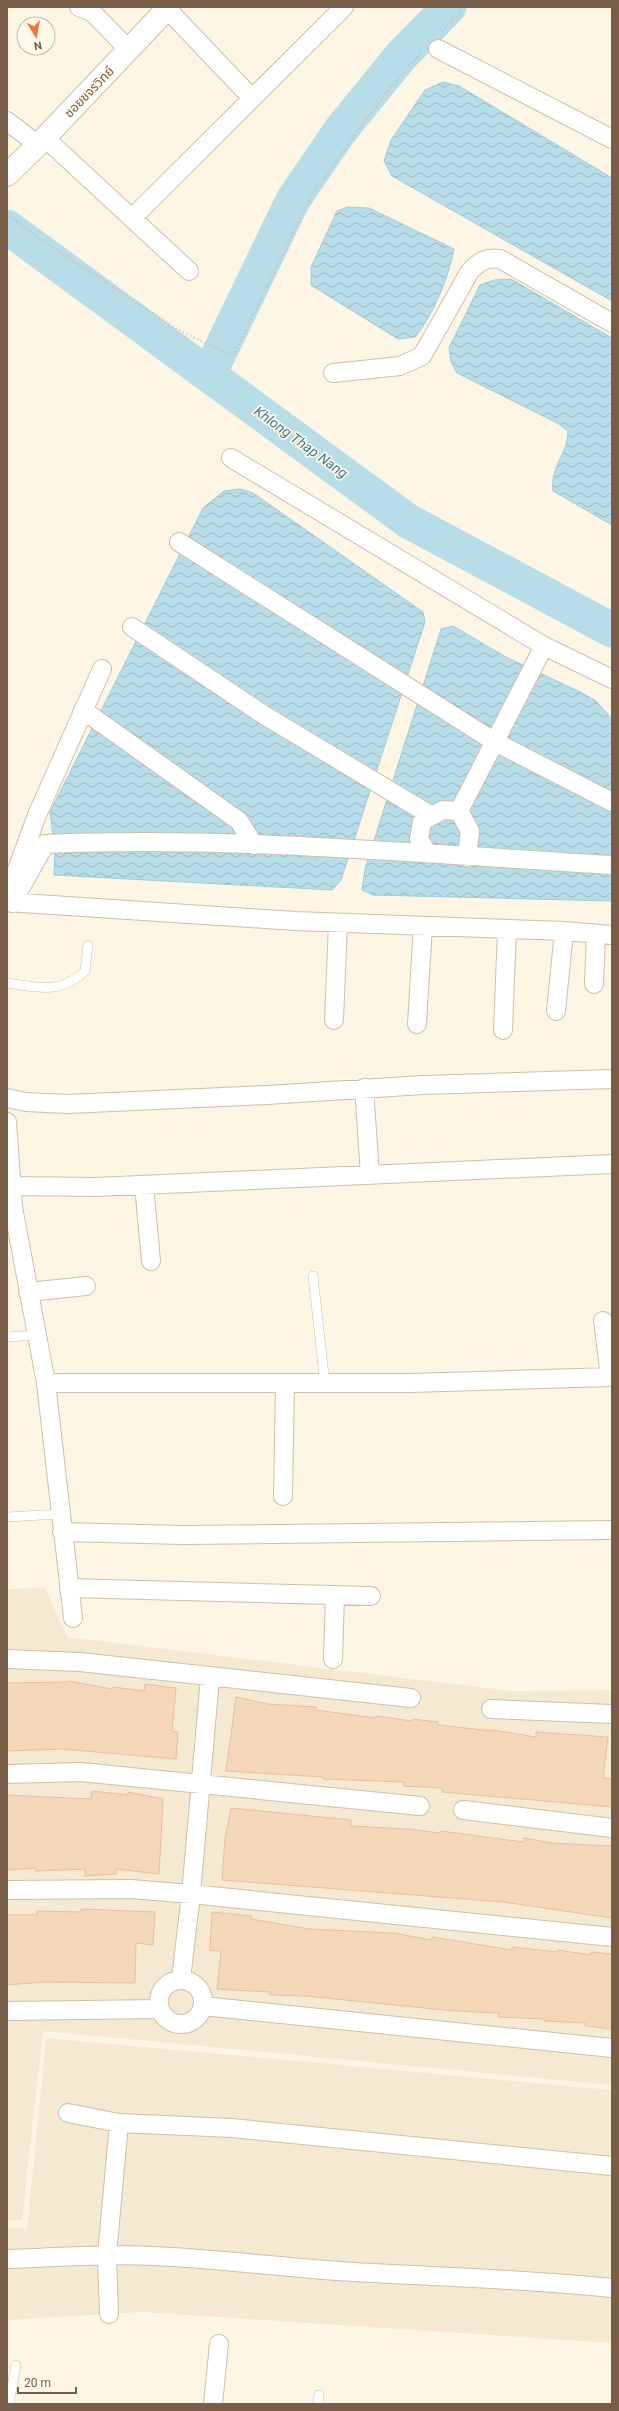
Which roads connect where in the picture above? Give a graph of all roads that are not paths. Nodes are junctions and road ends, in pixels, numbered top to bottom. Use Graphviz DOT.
graph roads {
  1 [pos="79,7"];
  2 [pos="344,7"];
  3 [pos="168,8"];
  4 [pos="432,45"];
  5 [pos="128,50"];
  6 [pos="251,97"];
  7 [pos="7,121"];
  8 [pos="612,139"];
  9 [pos="41,142"];
  10 [pos="7,175"];
  11 [pos="132,218"];
  12 [pos="189,271"];
  13 [pos="612,323"];
  14 [pos="333,373"];
  15 [pos="231,458"];
  16 [pos="179,542"];
  17 [pos="132,627"];
  18 [pos="544,646"];
  19 [pos="102,669"];
  20 [pos="612,679"];
  21 [pos="83,710"];
  22 [pos="495,742"];
  23 [pos="612,802"];
  24 [pos="459,811"];
  25 [pos="432,816"];
  26 [pos="254,845"];
  27 [pos="428,854"];
  28 [pos="467,857"];
  29 [pos="612,865"];
  30 [pos="9,901"];
  31 [pos="338,923"];
  32 [pos="423,926"];
  33 [pos="507,930"];
  34 [pos="564,931"];
  35 [pos="604,935"];
  36 [pos="88,945"];
  37 [pos="7,983"];
  38 [pos="594,984"];
  39 [pos="556,1011"];
  40 [pos="334,1020"];
  41 [pos="417,1024"];
  42 [pos="503,1030"];
  43 [pos="612,1079"];
  44 [pos="364,1088"];
  45 [pos="7,1098"];
  46 [pos="7,1122"];
  47 [pos="612,1164"];
  48 [pos="370,1175"];
  49 [pos="144,1185"];
  50 [pos="12,1186"];
  51 [pos="151,1261"];
  52 [pos="313,1276"];
  53 [pos="86,1286"];
  54 [pos="28,1292"];
  55 [pos="603,1321"];
  56 [pos="36,1336"];
  57 [pos="7,1337"];
  58 [pos="611,1377"];
  59 [pos="46,1383"];
  60 [pos="285,1383"];
  61 [pos="325,1384"];
  62 [pos="283,1496"];
  63 [pos="60,1514"];
  64 [pos="7,1517"];
  65 [pos="612,1530"];
  66 [pos="62,1532"];
  67 [pos="70,1588"];
  68 [pos="335,1595"];
  69 [pos="371,1596"];
  70 [pos="73,1618"];
  71 [pos="7,1659"];
  72 [pos="333,1659"];
  73 [pos="210,1678"];
  74 [pos="411,1698"];
  75 [pos="492,1709"];
  76 [pos="612,1714"];
  77 [pos="7,1774"];
  78 [pos="201,1784"];
  79 [pos="420,1806"];
  80 [pos="463,1810"];
  81 [pos="612,1828"];
  82 [pos="7,1890"];
  83 [pos="191,1894"];
  84 [pos="612,1937"];
  85 [pos="181,1979"];
  86 [pos="203,2006"];
  87 [pos="160,2009"];
  88 [pos="7,2011"];
  89 [pos="612,2048"];
  90 [pos="68,2113"];
  91 [pos="119,2123"];
  92 [pos="612,2166"];
  93 [pos="107,2255"];
  94 [pos="7,2259"];
  95 [pos="612,2288"];
  96 [pos="110,2314"];
  97 [pos="219,2344"];
  98 [pos="16,2364"];
  99 [pos="9,2404"];
  100 [pos="213,2404"];
  1 -- 5 [label="street"];
  2 -- 6 [label="street"];
  3 -- 5 [label="street, ซอยขจรวิทย์"];
  3 -- 6 [label="street"];
  4 -- 8 [label="street"];
  5 -- 9 [label="street, ซอยขจรวิทย์"];
  6 -- 11 [label="street"];
  7 -- 9 [label="street"];
  9 -- 10 [label="street, ซอยขจรวิทย์"];
  9 -- 11 [label="street"];
  11 -- 12 [label="street"];
  13 -- 14 [label="street"];
  15 -- 18 [label="street"];
  16 -- 22 [label="street"];
  17 -- 25 [label="street"];
  18 -- 20 [label="street"];
  18 -- 22 [label="street"];
  19 -- 21 [label="street"];
  21 -- 26 [label="street"];
  21 -- 30 [label="street"];
  22 -- 23 [label="street"];
  22 -- 24 [label="street"];
  24 -- 25 [label="street"];
  24 -- 28 [label="street"];
  25 -- 27 [label="street"];
  26 -- 27 [label="street"];
  26 -- 30 [label="street"];
  27 -- 28 [label="street"];
  28 -- 29 [label="street"];
  30 -- 31 [label="street"];
  31 -- 32 [label="street"];
  31 -- 40 [label="street"];
  32 -- 33 [label="street"];
  32 -- 41 [label="street"];
  33 -- 34 [label="street"];
  33 -- 42 [label="street"];
  34 -- 35 [label="street"];
  34 -- 39 [label="street"];
  35 -- 38 [label="street"];
  36 -- 37 [label="lane"];
  43 -- 44 [label="street"];
  44 -- 45 [label="street"];
  44 -- 48 [label="street"];
  46 -- 50 [label="street"];
  47 -- 48 [label="street"];
  48 -- 49 [label="street"];
  49 -- 50 [label="street"];
  49 -- 51 [label="street"];
  50 -- 54 [label="street"];
  52 -- 61 [label="lane"];
  53 -- 54 [label="street"];
  54 -- 56 [label="street"];
  55 -- 58 [label="street"];
  56 -- 57 [label="lane"];
  56 -- 59 [label="street"];
  58 -- 61 [label="street"];
  59 -- 60 [label="street"];
  59 -- 63 [label="street"];
  60 -- 61 [label="street"];
  60 -- 62 [label="street"];
  63 -- 64 [label="lane"];
  63 -- 66 [label="street"];
  65 -- 66 [label="street"];
  66 -- 67 [label="street"];
  67 -- 68 [label="street"];
  67 -- 70 [label="street"];
  68 -- 69 [label="street"];
  68 -- 72 [label="street"];
  71 -- 73 [label="street"];
  73 -- 74 [label="street"];
  73 -- 78 [label="street"];
  75 -- 76 [label="street"];
  77 -- 78 [label="street"];
  78 -- 79 [label="street"];
  78 -- 83 [label="street"];
  80 -- 81 [label="street"];
  82 -- 83 [label="street"];
  83 -- 84 [label="street"];
  83 -- 85 [label="street"];
  85 -- 86 [label="street"];
  85 -- 87 [label="street"];
  86 -- 87 [label="street"];
  86 -- 89 [label="street"];
  87 -- 88 [label="street"];
  90 -- 91 [label="street"];
  91 -- 92 [label="street"];
  91 -- 93 [label="street"];
  93 -- 94 [label="street"];
  93 -- 95 [label="street"];
  93 -- 96 [label="street"];
  97 -- 100 [label="street"];
  98 -- 99 [label="lane"];
}
